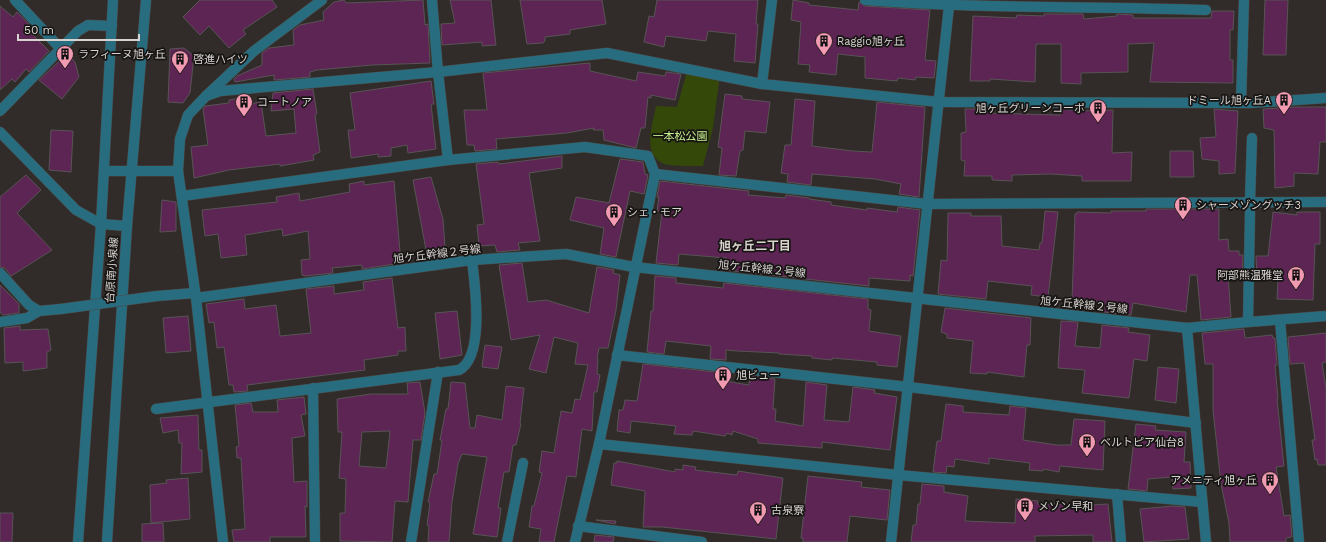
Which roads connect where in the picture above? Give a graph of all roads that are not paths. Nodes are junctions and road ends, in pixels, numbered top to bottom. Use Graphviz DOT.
graph roads {
  1 [pos="15,0"];
  2 [pos="113,0"];
  3 [pos="146,0"];
  4 [pos="322,0"];
  5 [pos="432,0"];
  6 [pos="772,0"];
  7 [pos="864,0"];
  8 [pos="1244,0"];
  9 [pos="1056,3"];
  10 [pos="949,6"];
  11 [pos="1206,10"];
  12 [pos="112,26"];
  13 [pos="61,49"];
  14 [pos="438,72"];
  15 [pos="762,84"];
  16 [pos="206,96"];
  17 [pos="1326,98"];
  18 [pos="939,102"];
  19 [pos="1241,103"];
  20 [pos="0,111"];
  21 [pos="0,132"];
  22 [pos="1252,138"];
  23 [pos="448,160"];
  24 [pos="104,170"];
  25 [pos="131,171"];
  26 [pos="178,171"];
  27 [pos="654,174"];
  28 [pos="182,196"];
  29 [pos="1250,201"];
  30 [pos="1326,202"];
  31 [pos="927,204"];
  32 [pos="1250,213"];
  33 [pos="101,224"];
  34 [pos="127,226"];
  35 [pos="472,260"];
  36 [pos="634,267"];
  37 [pos="0,273"];
  38 [pos="196,295"];
  39 [pos="918,298"];
  40 [pos="39,311"];
  41 [pos="1326,316"];
  42 [pos="1280,320"];
  43 [pos="0,322"];
  44 [pos="1248,322"];
  45 [pos="1187,328"];
  46 [pos="617,355"];
  47 [pos="438,372"];
  48 [pos="909,387"];
  49 [pos="313,388"];
  50 [pos="209,403"];
  51 [pos="156,409"];
  52 [pos="1196,423"];
  53 [pos="598,444"];
  54 [pos="523,463"];
  55 [pos="898,475"];
  56 [pos="1117,494"];
  57 [pos="1202,502"];
  58 [pos="578,526"];
  59 [pos="78,542"];
  60 [pos="107,542"];
  61 [pos="223,542"];
  62 [pos="315,542"];
  63 [pos="411,542"];
  64 [pos="507,542"];
  65 [pos="575,542"];
  66 [pos="702,542"];
  67 [pos="891,542"];
  68 [pos="1121,542"];
  69 [pos="1206,542"];
  70 [pos="1300,542"];
  1 -- 13 [label="street"];
  2 -- 12 [label="street, 台原南小泉線"];
  3 -- 25 [label="street, 台原南小泉線"];
  4 -- 16 [label="street"];
  5 -- 14 [label="street"];
  6 -- 15 [label="street"];
  7 -- 10 [label="street"];
  8 -- 19 [label="street"];
  9 -- 10 [label="street"];
  9 -- 11 [label="street"];
  10 -- 18 [label="street"];
  12 -- 13 [label="street"];
  12 -- 24 [label="street, 台原南小泉線"];
  13 -- 20 [label="street"];
  14 -- 15 [label="street"];
  14 -- 16 [label="street"];
  14 -- 23 [label="street"];
  15 -- 18 [label="street"];
  16 -- 26 [label="street"];
  17 -- 19 [label="street"];
  18 -- 19 [label="street"];
  18 -- 31 [label="street"];
  21 -- 33 [label="street"];
  22 -- 29 [label="street"];
  23 -- 27 [label="street"];
  23 -- 28 [label="street"];
  24 -- 25 [label="street"];
  24 -- 33 [label="street, 台原南小泉線"];
  25 -- 26 [label="street"];
  25 -- 34 [label="street, 台原南小泉線"];
  26 -- 28 [label="street"];
  27 -- 31 [label="street"];
  27 -- 36 [label="street"];
  28 -- 38 [label="street"];
  29 -- 30 [label="street"];
  29 -- 31 [label="street"];
  31 -- 39 [label="street"];
  32 -- 44 [label="street"];
  33 -- 34 [label="street"];
  33 -- 59 [label="street, 台原南小泉線"];
  34 -- 60 [label="street, 台原南小泉線"];
  35 -- 36 [label="street, 旭ケ丘幹線２号線"];
  35 -- 38 [label="street, 旭ケ丘幹線２号線"];
  35 -- 47 [label="street"];
  36 -- 39 [label="street, 旭ケ丘幹線２号線"];
  36 -- 46 [label="street"];
  37 -- 40 [label="street"];
  38 -- 40 [label="street, 旭ケ丘幹線２号線, bridge"];
  38 -- 50 [label="street"];
  39 -- 45 [label="street, 旭ケ丘幹線２号線"];
  39 -- 48 [label="street"];
  40 -- 43 [label="street, 旭ケ丘幹線２号線"];
  41 -- 42 [label="street, 旭ケ丘幹線２号線"];
  42 -- 44 [label="street, 旭ケ丘幹線２号線"];
  42 -- 70 [label="street"];
  44 -- 45 [label="street, 旭ケ丘幹線２号線"];
  45 -- 52 [label="street"];
  46 -- 48 [label="street"];
  46 -- 53 [label="street"];
  47 -- 49 [label="street"];
  47 -- 63 [label="street"];
  48 -- 52 [label="street"];
  48 -- 55 [label="street"];
  49 -- 50 [label="street"];
  49 -- 62 [label="street"];
  50 -- 51 [label="street"];
  50 -- 61 [label="street"];
  52 -- 57 [label="street"];
  53 -- 55 [label="street"];
  53 -- 58 [label="street"];
  54 -- 64 [label="street"];
  55 -- 56 [label="street"];
  55 -- 67 [label="street"];
  56 -- 57 [label="street"];
  56 -- 68 [label="street"];
  57 -- 69 [label="street"];
  58 -- 65 [label="street"];
  58 -- 66 [label="street"];
}
